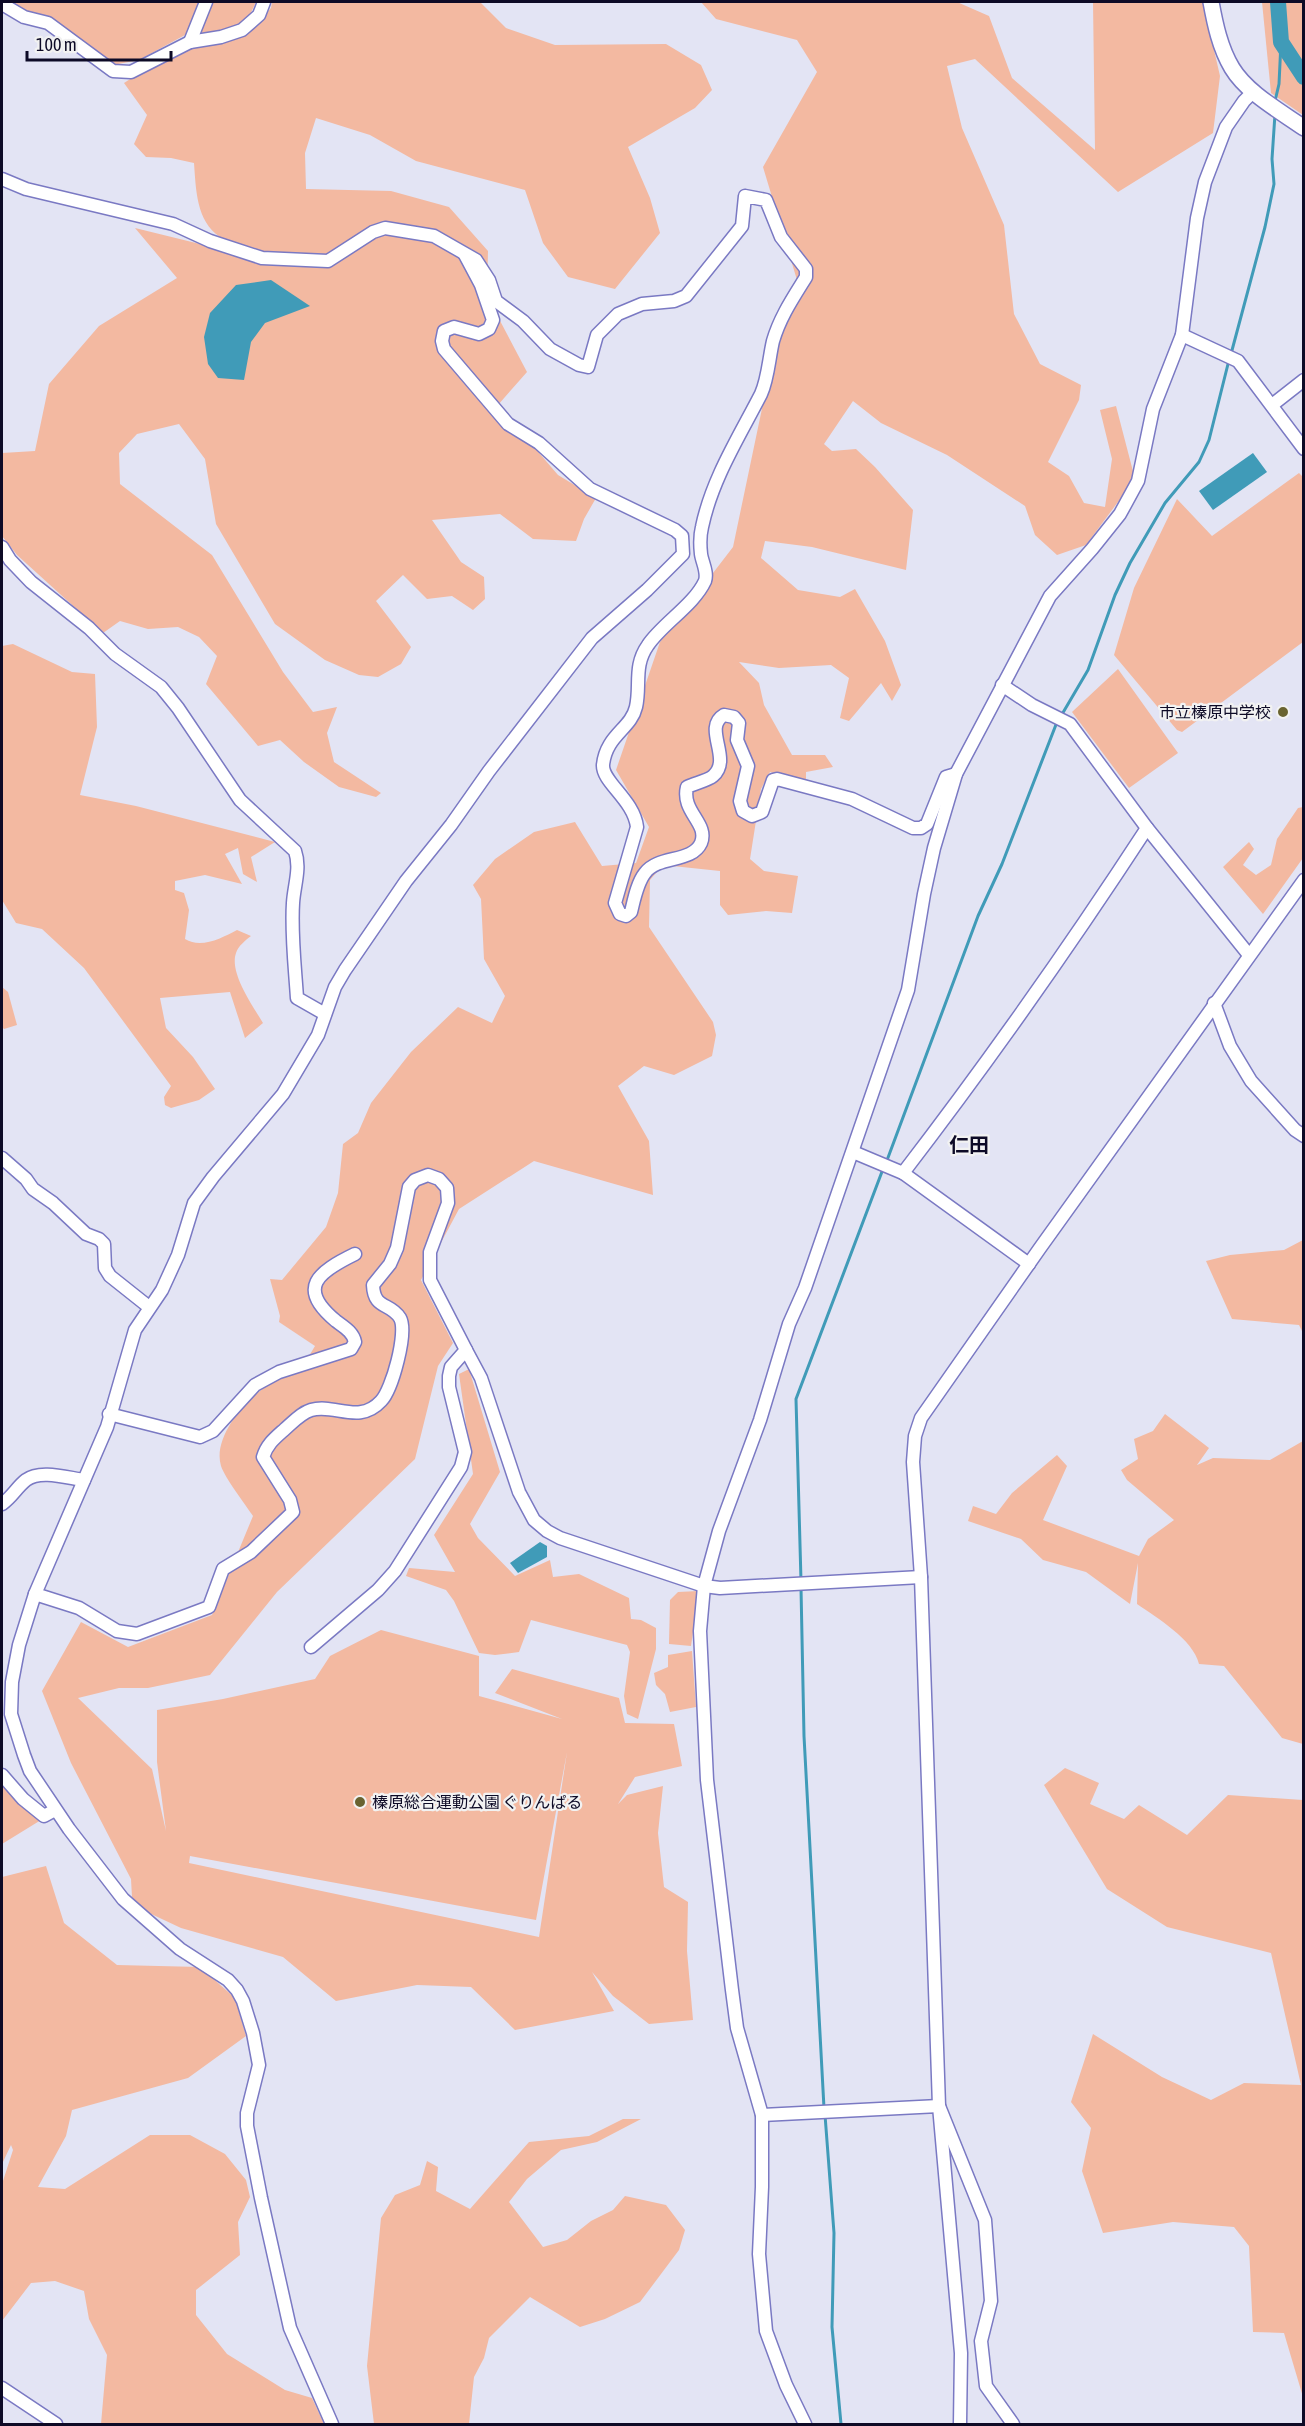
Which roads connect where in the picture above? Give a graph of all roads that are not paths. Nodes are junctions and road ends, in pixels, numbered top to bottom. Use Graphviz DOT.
graph roads {
  1 [pos="206,2"];
  2 [pos="264,2"];
  3 [pos="1211,2"];
  4 [pos="2,4"];
  5 [pos="190,42"];
  6 [pos="1254,91"];
  7 [pos="1304,128"];
  8 [pos="2,179"];
  9 [pos="465,255"];
  10 [pos="1182,335"];
  11 [pos="1304,380"];
  12 [pos="1272,405"];
  13 [pos="1304,449"];
  14 [pos="702,527"];
  15 [pos="682,536"];
  16 [pos="2,547"];
  17 [pos="1002,685"];
  18 [pos="956,774"];
  19 [pos="1148,828"];
  20 [pos="1304,880"];
  21 [pos="1249,955"];
  22 [pos="1214,1004"];
  23 [pos="325,1014"];
  24 [pos="1304,1136"];
  25 [pos="853,1152"];
  26 [pos="2,1158"];
  27 [pos="903,1173"];
  28 [pos="355,1254"];
  29 [pos="1029,1264"];
  30 [pos="148,1307"];
  31 [pos="466,1350"];
  32 [pos="110,1414"];
  33 [pos="84,1480"];
  34 [pos="2,1504"];
  35 [pos="921,1577"];
  36 [pos="704,1586"];
  37 [pos="35,1594"];
  38 [pos="311,1647"];
  39 [pos="2,1775"];
  40 [pos="55,1810"];
  41 [pos="939,2106"];
  42 [pos="762,2115"];
  43 [pos="2,2388"];
  44 [pos="56,2424"];
  45 [pos="332,2424"];
  46 [pos="805,2424"];
  47 [pos="960,2424"];
  48 [pos="1013,2424"];
  1 -- 5 [label="street"];
  2 -- 5 [label="street"];
  3 -- 6 [label="main road"];
  4 -- 5 [label="street"];
  6 -- 7 [label="main road"];
  6 -- 10 [label="street"];
  8 -- 9 [label="street"];
  9 -- 14 [label="street"];
  9 -- 15 [label="street"];
  10 -- 12 [label="street"];
  10 -- 17 [label="street"];
  11 -- 12 [label="street"];
  12 -- 13 [label="street"];
  14 -- 15 [label="street"];
  14 -- 18 [label="street"];
  15 -- 23 [label="street"];
  16 -- 23 [label="street"];
  17 -- 18 [label="street"];
  17 -- 19 [label="street"];
  18 -- 25 [label="street"];
  19 -- 21 [label="street"];
  19 -- 27 [label="street"];
  20 -- 21 [label="street"];
  21 -- 22 [label="street"];
  22 -- 24 [label="street"];
  22 -- 29 [label="street"];
  23 -- 30 [label="street"];
  25 -- 27 [label="street"];
  25 -- 36 [label="street"];
  26 -- 30 [label="street"];
  27 -- 29 [label="street"];
  28 -- 32 [label="street"];
  29 -- 35 [label="street"];
  30 -- 32 [label="street"];
  31 -- 36 [label="street"];
  31 -- 37 [label="street"];
  31 -- 38 [label="street"];
  32 -- 33 [label="street"];
  33 -- 34 [label="street"];
  33 -- 37 [label="street"];
  35 -- 36 [label="street"];
  35 -- 41 [label="street"];
  36 -- 42 [label="street"];
  37 -- 40 [label="street"];
  39 -- 40 [label="street"];
  40 -- 45 [label="street"];
  41 -- 42 [label="street"];
  41 -- 47 [label="street"];
  41 -- 48 [label="street"];
  42 -- 46 [label="street"];
  43 -- 44 [label="street"];
}
